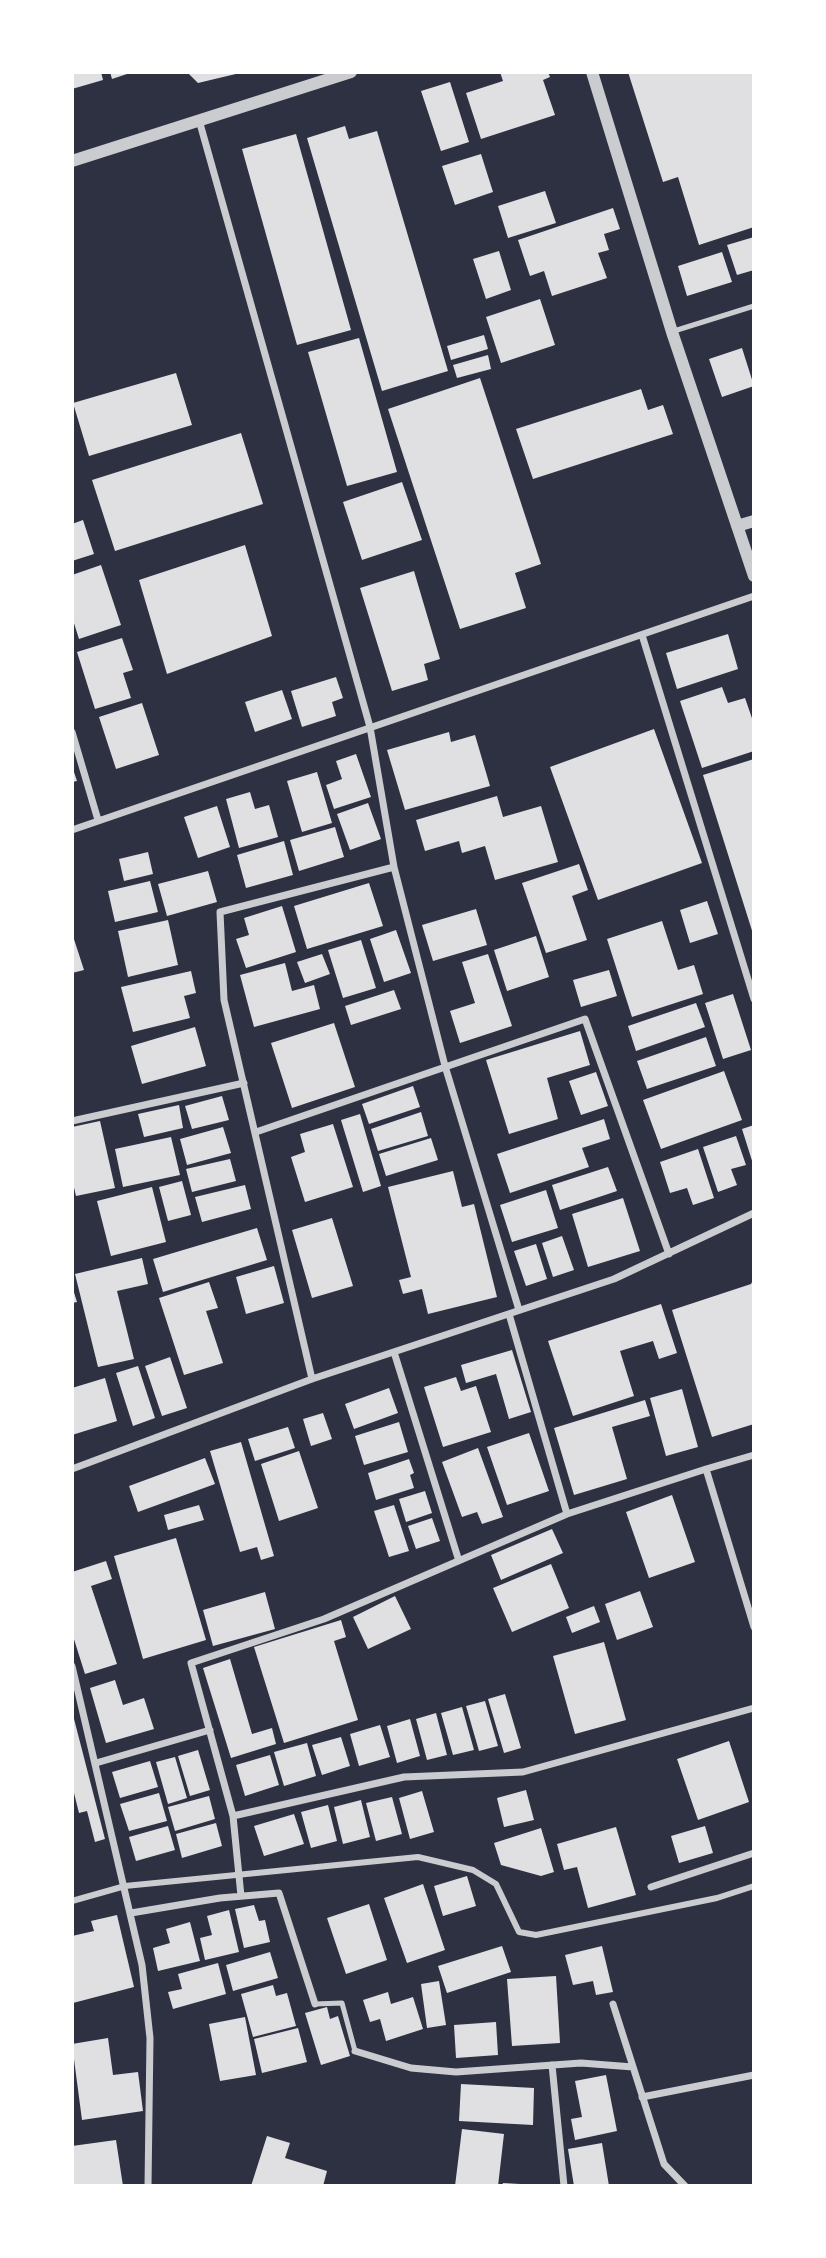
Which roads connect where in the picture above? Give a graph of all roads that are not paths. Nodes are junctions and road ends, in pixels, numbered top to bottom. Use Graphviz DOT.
graph roads {
  1 [pos="351,72"];
  2 [pos="592,72"];
  3 [pos="199,120"];
  4 [pos="72,161"];
  5 [pos="754,306"];
  6 [pos="672,332"];
  7 [pos="754,521"];
  8 [pos="737,526"];
  9 [pos="754,576"];
  10 [pos="754,596"];
  11 [pos="642,635"];
  12 [pos="370,727"];
  13 [pos="72,732"];
  14 [pos="98,820"];
  15 [pos="72,830"];
  16 [pos="394,867"];
  17 [pos="754,999"];
  18 [pos="445,1066"];
  19 [pos="244,1083"];
  20 [pos="72,1121"];
  21 [pos="256,1132"];
  22 [pos="754,1213"];
  23 [pos="669,1254"];
  24 [pos="519,1310"];
  25 [pos="509,1314"];
  26 [pos="394,1352"];
  27 [pos="312,1379"];
  28 [pos="754,1455"];
  29 [pos="72,1469"];
  30 [pos="706,1469"];
  31 [pos="567,1514"];
  32 [pos="458,1558"];
  33 [pos="754,1628"];
  34 [pos="72,1666"];
  35 [pos="74,1687"];
  36 [pos="754,1709"];
  37 [pos="209,1730"];
  38 [pos="96,1763"];
  39 [pos="233,1816"];
  40 [pos="754,1853"];
  41 [pos="240,1874"];
  42 [pos="125,1885"];
  43 [pos="754,1886"];
  44 [pos="651,1887"];
  45 [pos="241,1896"];
  46 [pos="72,1901"];
  47 [pos="131,1913"];
  48 [pos="315,2004"];
  49 [pos="613,2004"];
  50 [pos="355,2051"];
  51 [pos="552,2065"];
  52 [pos="633,2067"];
  53 [pos="754,2075"];
  54 [pos="642,2096"];
  55 [pos="148,2186"];
  56 [pos="564,2186"];
  57 [pos="685,2186"];
  1 -- 3 [label="street"];
  2 -- 6 [label="street"];
  3 -- 4 [label="street"];
  3 -- 12 [label="street"];
  5 -- 6 [label="lane"];
  6 -- 8 [label="street"];
  7 -- 8 [label="street"];
  8 -- 9 [label="street"];
  10 -- 11 [label="street"];
  11 -- 12 [label="street"];
  11 -- 17 [label="street"];
  12 -- 14 [label="street"];
  12 -- 16 [label="street"];
  13 -- 14 [label="street"];
  14 -- 15 [label="street"];
  16 -- 18 [label="street"];
  16 -- 19 [label="street"];
  18 -- 21 [label="street"];
  18 -- 23 [label="street"];
  18 -- 24 [label="street"];
  19 -- 20 [label="street"];
  19 -- 21 [label="street"];
  21 -- 27 [label="street"];
  22 -- 23 [label="street"];
  23 -- 24 [label="street"];
  24 -- 25 [label="street"];
  25 -- 26 [label="street"];
  25 -- 31 [label="street"];
  26 -- 27 [label="street"];
  26 -- 32 [label="street"];
  27 -- 29 [label="street"];
  28 -- 30 [label="street"];
  30 -- 31 [label="street"];
  30 -- 33 [label="street"];
  31 -- 32 [label="street"];
  32 -- 37 [label="street"];
  34 -- 35 [label="street"];
  35 -- 38 [label="street"];
  36 -- 39 [label="street"];
  37 -- 38 [label="street"];
  37 -- 39 [label="street"];
  38 -- 42 [label="street"];
  39 -- 41 [label="street"];
  40 -- 44 [label="street"];
  41 -- 42 [label="street"];
  41 -- 43 [label="street"];
  41 -- 45 [label="street"];
  42 -- 46 [label="street"];
  42 -- 47 [label="street"];
  45 -- 47 [label="street"];
  45 -- 48 [label="street"];
  47 -- 55 [label="street"];
  48 -- 50 [label="lane"];
  49 -- 52 [label="street"];
  50 -- 51 [label="street"];
  51 -- 52 [label="street"];
  51 -- 56 [label="street"];
  52 -- 54 [label="street"];
  53 -- 54 [label="street"];
  54 -- 57 [label="street"];
}
